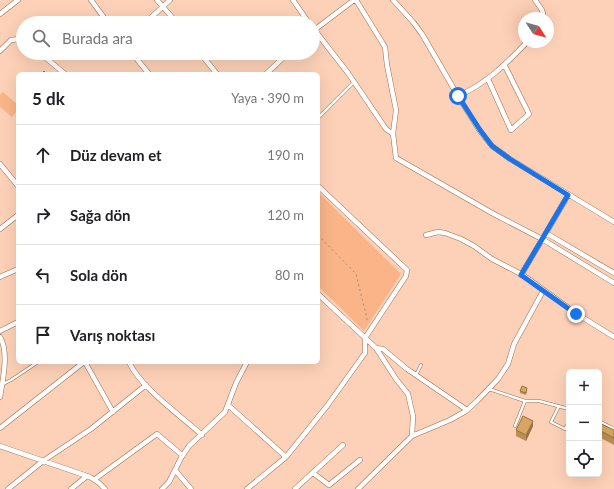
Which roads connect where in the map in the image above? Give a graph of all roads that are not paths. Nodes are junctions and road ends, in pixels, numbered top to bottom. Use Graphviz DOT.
graph roads {
  1 [pos="18,0"];
  2 [pos="91,0"];
  3 [pos="157,0"];
  4 [pos="170,0"];
  5 [pos="294,0"];
  6 [pos="354,0"];
  7 [pos="393,0"];
  8 [pos="535,0"];
  9 [pos="162,6"];
  10 [pos="542,12"];
  11 [pos="0,14"];
  12 [pos="103,16"];
  13 [pos="152,16"];
  14 [pos="171,16"];
  15 [pos="304,16"];
  16 [pos="320,25"];
  17 [pos="16,39"];
  18 [pos="320,39"];
  19 [pos="522,48"];
  20 [pos="0,51"];
  21 [pos="48,60"];
  22 [pos="138,60"];
  23 [pos="206,60"];
  24 [pos="281,60"];
  25 [pos="505,66"];
  26 [pos="63,72"];
  27 [pos="147,72"];
  28 [pos="215,72"];
  29 [pos="270,72"];
  30 [pos="488,79"];
  31 [pos="354,82"];
  32 [pos="458,96"];
  33 [pos="320,116"];
  34 [pos="393,134"];
  35 [pos="0,164"];
  36 [pos="16,184"];
  37 [pos="320,188"];
  38 [pos="568,195"];
  39 [pos="16,217"];
  40 [pos="614,222"];
  41 [pos="0,229"];
  42 [pos="546,233"];
  43 [pos="426,235"];
  44 [pos="542,239"];
  45 [pos="16,270"];
  46 [pos="614,273"];
  47 [pos="521,275"];
  48 [pos="0,277"];
  49 [pos="614,283"];
  50 [pos="543,291"];
  51 [pos="320,296"];
  52 [pos="16,323"];
  53 [pos="0,331"];
  54 [pos="0,336"];
  55 [pos="614,337"];
  56 [pos="365,338"];
  57 [pos="376,348"];
  58 [pos="35,364"];
  59 [pos="82,364"];
  60 [pos="86,364"];
  61 [pos="130,364"];
  62 [pos="246,364"];
  63 [pos="421,365"];
  64 [pos="416,375"];
  65 [pos="2,384"];
  66 [pos="146,385"];
  67 [pos="489,389"];
  68 [pos="0,397"];
  69 [pos="525,401"];
  70 [pos="228,405"];
  71 [pos="559,406"];
  72 [pos="566,409"];
  73 [pos="467,410"];
  74 [pos="113,412"];
  75 [pos="602,423"];
  76 [pos="515,426"];
  77 [pos="566,427"];
  78 [pos="0,428"];
  79 [pos="614,429"];
  80 [pos="202,435"];
  81 [pos="412,436"];
  82 [pos="343,444"];
  83 [pos="0,446"];
  84 [pos="182,455"];
  85 [pos="286,457"];
  86 [pos="360,460"];
  87 [pos="43,461"];
  88 [pos="175,470"];
  89 [pos="313,473"];
  90 [pos="87,476"];
  91 [pos="95,479"];
  92 [pos="8,489"];
  93 [pos="71,489"];
  94 [pos="105,489"];
  95 [pos="162,489"];
  96 [pos="190,489"];
  97 [pos="247,489"];
  98 [pos="295,489"];
  99 [pos="358,489"];
  1 -- 11 [label="street"];
  2 -- 12 [label="street"];
  3 -- 9 [label="street"];
  4 -- 9 [label="street"];
  5 -- 15 [label="street"];
  6 -- 16 [label="street"];
  6 -- 34 [label="street"];
  7 -- 32 [label="street"];
  8 -- 10 [label="street"];
  9 -- 13 [label="street"];
  9 -- 14 [label="street"];
  17 -- 20 [label="street"];
  18 -- 31 [label="street"];
  19 -- 25 [label="street"];
  21 -- 26 [label="street"];
  22 -- 27 [label="street"];
  23 -- 28 [label="street"];
  24 -- 29 [label="street"];
  25 -- 30 [label="street"];
  25 -- 30 [label="street"];
  30 -- 32 [label="street"];
  31 -- 33 [label="lane"];
  31 -- 34 [label="street"];
  32 -- 38 [label="street"];
  34 -- 44 [label="street"];
  35 -- 36 [label="street"];
  37 -- 56 [label="street"];
  38 -- 40 [label="street"];
  38 -- 42 [label="street"];
  39 -- 41 [label="street"];
  42 -- 44 [label="street"];
  42 -- 46 [label="street"];
  43 -- 47 [label="street"];
  44 -- 47 [label="street"];
  44 -- 49 [label="street"];
  45 -- 48 [label="street"];
  47 -- 50 [label="street"];
  50 -- 55 [label="street"];
  50 -- 67 [label="street"];
  51 -- 56 [label="street"];
  52 -- 53 [label="street"];
  54 -- 65 [label="street"];
  56 -- 57 [label="street"];
  56 -- 85 [label="street"];
  57 -- 64 [label="street"];
  57 -- 81 [label="street"];
  58 -- 65 [label="lane"];
  59 -- 78 [label="street"];
  60 -- 74 [label="street"];
  61 -- 66 [label="street"];
  62 -- 70 [label="street"];
  63 -- 64 [label="lane"];
  64 -- 73 [label="street"];
  65 -- 68 [label="street"];
  66 -- 74 [label="street"];
  66 -- 80 [label="street"];
  67 -- 69 [label="lane"];
  67 -- 73 [label="street"];
  69 -- 71 [label="lane"];
  69 -- 76 [label="lane"];
  70 -- 80 [label="street"];
  70 -- 85 [label="street"];
  71 -- 72 [label="lane"];
  71 -- 77 [label="lane"];
  73 -- 81 [label="street"];
  74 -- 87 [label="street"];
  75 -- 79 [label="lane"];
  80 -- 84 [label="street"];
  81 -- 99 [label="street"];
  82 -- 89 [label="street"];
  83 -- 87 [label="street"];
  84 -- 88 [label="street"];
  84 -- 91 [label="street"];
  85 -- 97 [label="street"];
  86 -- 89 [label="street"];
  87 -- 90 [label="street"];
  87 -- 92 [label="street"];
  88 -- 95 [label="street"];
  88 -- 96 [label="street"];
  89 -- 98 [label="street"];
  90 -- 91 [label="street"];
  90 -- 93 [label="street"];
  91 -- 94 [label="street"];
}
